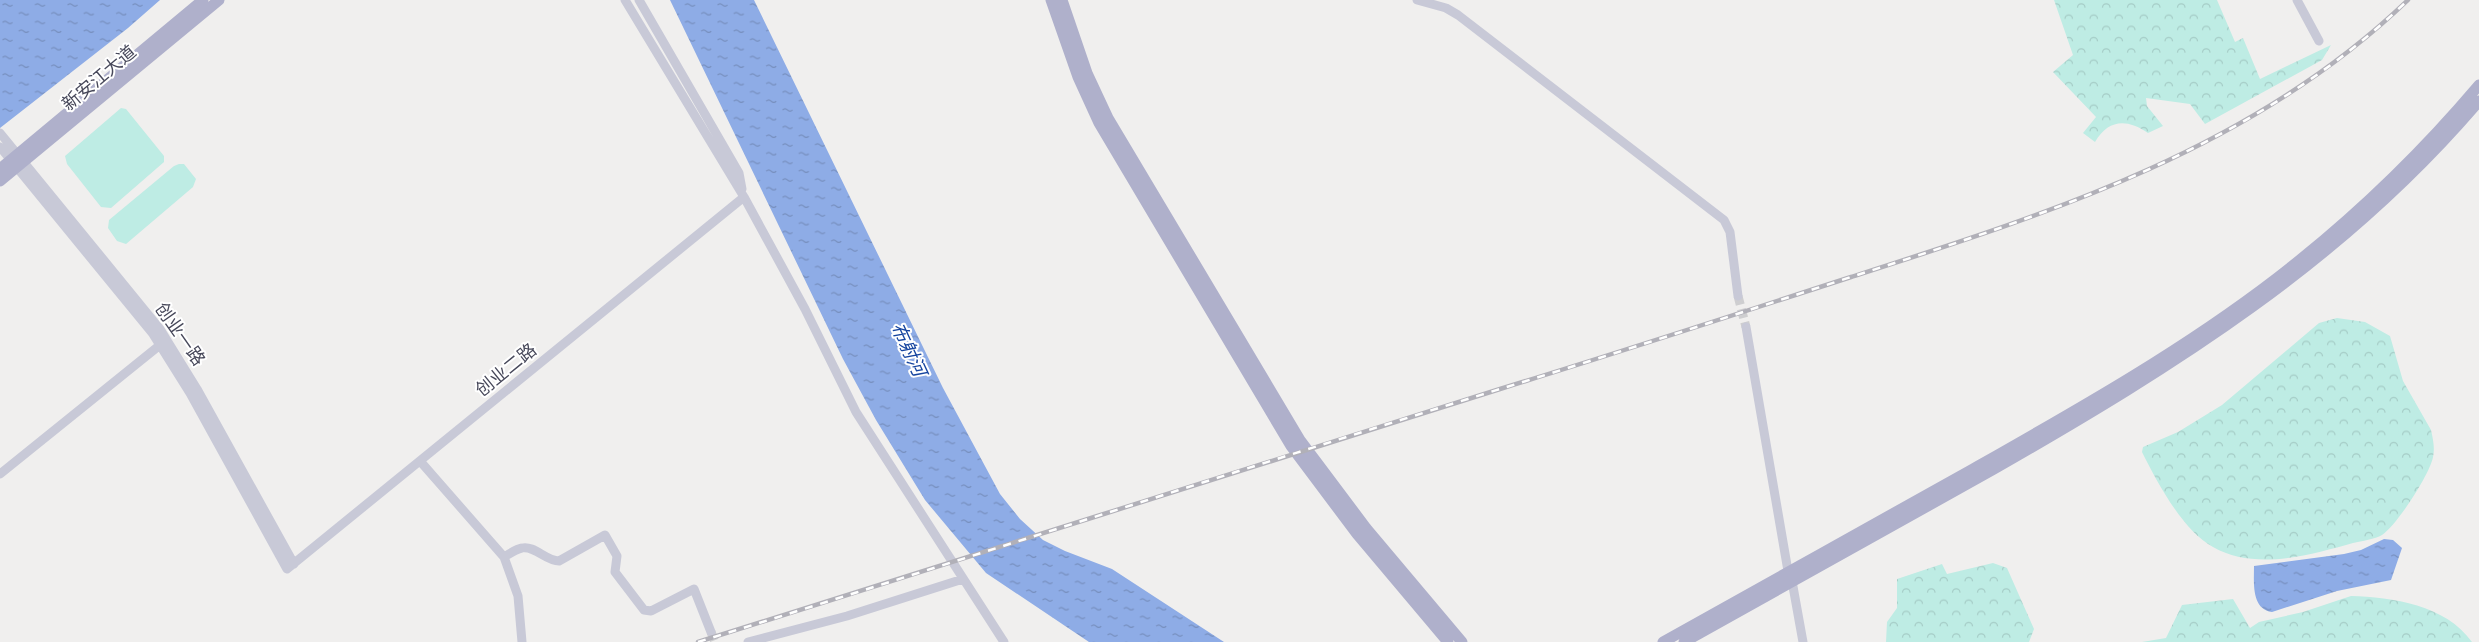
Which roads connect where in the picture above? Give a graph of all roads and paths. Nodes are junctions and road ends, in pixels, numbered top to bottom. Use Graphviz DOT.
graph roads {
  1 [pos="204,0"];
  2 [pos="219,0"];
  3 [pos="626,0"];
  4 [pos="638,0"];
  5 [pos="1051,0"];
  6 [pos="1062,0"];
  7 [pos="1417,0"];
  8 [pos="2298,0"];
  9 [pos="2319,41"];
  10 [pos="2479,86"];
  11 [pos="2479,102"];
  12 [pos="0,133"];
  13 [pos="4,147"];
  14 [pos="17,161"];
  15 [pos="0,169"];
  16 [pos="0,181"];
  17 [pos="744,197"];
  18 [pos="1738,296"];
  19 [pos="1746,327"];
  20 [pos="160,344"];
  21 [pos="420,461"];
  22 [pos="0,474"];
  23 [pos="504,557"];
  24 [pos="291,566"];
  25 [pos="1790,576"];
  26 [pos="963,579"];
  27 [pos="711,632"];
  28 [pos="1701,638"];
  29 [pos="522,642"];
  30 [pos="748,642"];
  31 [pos="1004,642"];
  32 [pos="1448,642"];
  33 [pos="1462,642"];
  34 [pos="1663,642"];
  35 [pos="1684,642"];
  36 [pos="1803,642"];
  1 -- 14 [label="main road, 新安江大道"];
  2 -- 14 [label="main road, 新安江大道"];
  3 -- 17 [label="street"];
  4 -- 17 [label="street"];
  5 -- 32 [label="main road"];
  6 -- 33 [label="main road"];
  7 -- 18 [label="street"];
  8 -- 9 [label="street"];
  10 -- 25 [label="main road"];
  11 -- 25 [label="main road"];
  12 -- 13 [label="street, 创业一路"];
  13 -- 14 [label="street, 创业一路"];
  14 -- 15 [label="main road, 新安江大道"];
  14 -- 16 [label="main road, 新安江大道"];
  14 -- 20 [label="street, 创业一路"];
  14 -- 24 [label="street, 创业一路"];
  17 -- 21 [label="street, 创业二路"];
  17 -- 26 [label="street"];
  19 -- 25 [label="street"];
  20 -- 22 [label="street"];
  20 -- 24 [label="street, 创业一路"];
  21 -- 23 [label="street"];
  21 -- 24 [label="street, 创业二路"];
  23 -- 27 [label="street"];
  23 -- 29 [label="street"];
  25 -- 28 [label="main road"];
  25 -- 34 [label="main road"];
  25 -- 36 [label="street"];
  26 -- 30 [label="street"];
  26 -- 31 [label="street"];
  28 -- 35 [label="main road"];
}
